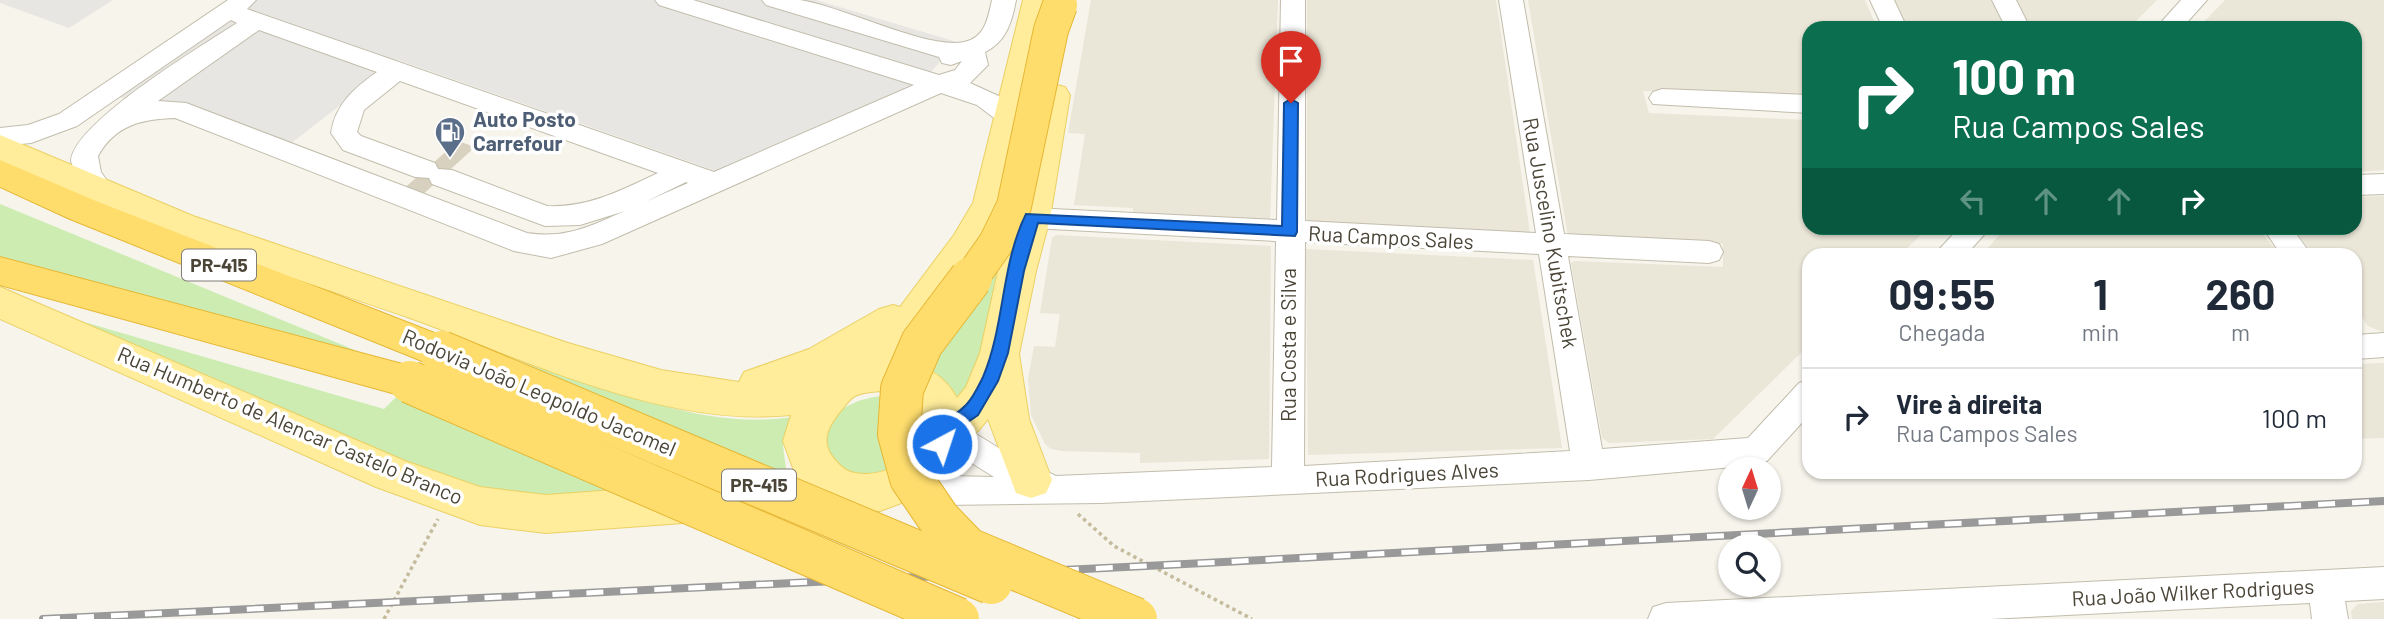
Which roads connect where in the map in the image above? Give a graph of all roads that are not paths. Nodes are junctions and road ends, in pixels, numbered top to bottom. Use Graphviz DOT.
graph roads {
  1 [pos="774,0"];
  2 [pos="1004,0"];
  3 [pos="1293,0"];
  4 [pos="1511,0"];
  5 [pos="1882,0"];
  6 [pos="2004,0"];
  7 [pos="2195,0"];
  8 [pos="1057,1"];
  9 [pos="684,2"];
  10 [pos="244,8"];
  11 [pos="1892,21"];
  12 [pos="2014,21"];
  13 [pos="2175,21"];
  14 [pos="960,50"];
  15 [pos="397,71"];
  16 [pos="939,84"];
  17 [pos="1662,98"];
  18 [pos="1802,104"];
  19 [pos="119,118"];
  20 [pos="1011,118"];
  21 [pos="0,138"];
  22 [pos="0,147"];
  23 [pos="0,172"];
  24 [pos="684,172"];
  25 [pos="714,182"];
  26 [pos="2384,184"];
  27 [pos="2362,185"];
  28 [pos="102,194"];
  29 [pos="1032,218"];
  30 [pos="1289,232"];
  31 [pos="1969,235"];
  32 [pos="1553,246"];
  33 [pos="1955,248"];
  34 [pos="1709,253"];
  35 [pos="0,271"];
  36 [pos="935,288"];
  37 [pos="0,302"];
  38 [pos="1000,353"];
  39 [pos="844,383"];
  40 [pos="701,395"];
  41 [pos="1802,401"];
  42 [pos="944,430"];
  43 [pos="1589,466"];
  44 [pos="1288,481"];
  45 [pos="1048,487"];
  46 [pos="893,488"];
  47 [pos="840,489"];
  48 [pos="2384,583"];
  49 [pos="2328,603"];
  50 [pos="958,619"];
  51 [pos="1077,619"];
  52 [pos="1136,619"];
  53 [pos="1666,619"];
  1 -- 14 [label="street"];
  2 -- 14 [label="street"];
  3 -- 30 [label="street, Rua Costa e Silva"];
  4 -- 32 [label="street, Rua Juscelino Kubitschek"];
  5 -- 11 [label="street"];
  6 -- 12 [label="street"];
  7 -- 13 [label="street"];
  8 -- 20 [label="main road"];
  8 -- 29 [label="main road"];
  8 -- 52 [label="highway, bridge"];
  9 -- 16 [label="street"];
  10 -- 15 [label="street"];
  10 -- 19 [label="street"];
  10 -- 21 [label="street"];
  14 -- 16 [label="street"];
  15 -- 24 [label="street"];
  15 -- 24 [label="street"];
  16 -- 20 [label="street"];
  16 -- 25 [label="street"];
  17 -- 18 [label="street"];
  19 -- 25 [label="street"];
  19 -- 28 [label="street"];
  20 -- 36 [label="main road"];
  22 -- 28 [label="main road"];
  23 -- 51 [label="highway, Rodovia João Leopoldo Jacomel / PR-415, bridge"];
  24 -- 25 [label="street"];
  26 -- 27 [label="street"];
  28 -- 40 [label="main road"];
  29 -- 30 [label="street, Rua Campos Sales"];
  29 -- 38 [label="main road"];
  30 -- 32 [label="street, Rua Campos Sales"];
  30 -- 44 [label="street, Rua Costa e Silva"];
  31 -- 33 [label="street"];
  32 -- 34 [label="street, Rua Campos Sales"];
  32 -- 43 [label="street, Rua Juscelino Kubitschek"];
  35 -- 50 [label="highway, Rodovia João Leopoldo Jacomel / PR-415, bridge"];
  36 -- 39 [label="main road"];
  36 -- 40 [label="main road"];
  37 -- 47 [label="main road, Rua Humberto de Alencar Castelo Branco"];
  38 -- 42 [label="main road"];
  38 -- 45 [label="main road"];
  39 -- 40 [label="main road"];
  39 -- 42 [label="main road"];
  39 -- 47 [label="main road"];
  41 -- 43 [label="street, Rua Rodrigues Alves"];
  42 -- 45 [label="street"];
  42 -- 46 [label="main road"];
  43 -- 44 [label="street, Rua Rodrigues Alves"];
  44 -- 45 [label="street, Rua Rodrigues Alves"];
  45 -- 46 [label="street, Rua Rodrigues Alves"];
  46 -- 47 [label="main road"];
  48 -- 49 [label="street, Rua João Wilker Rodrigues"];
  49 -- 53 [label="street, Rua João Wilker Rodrigues"];
}
